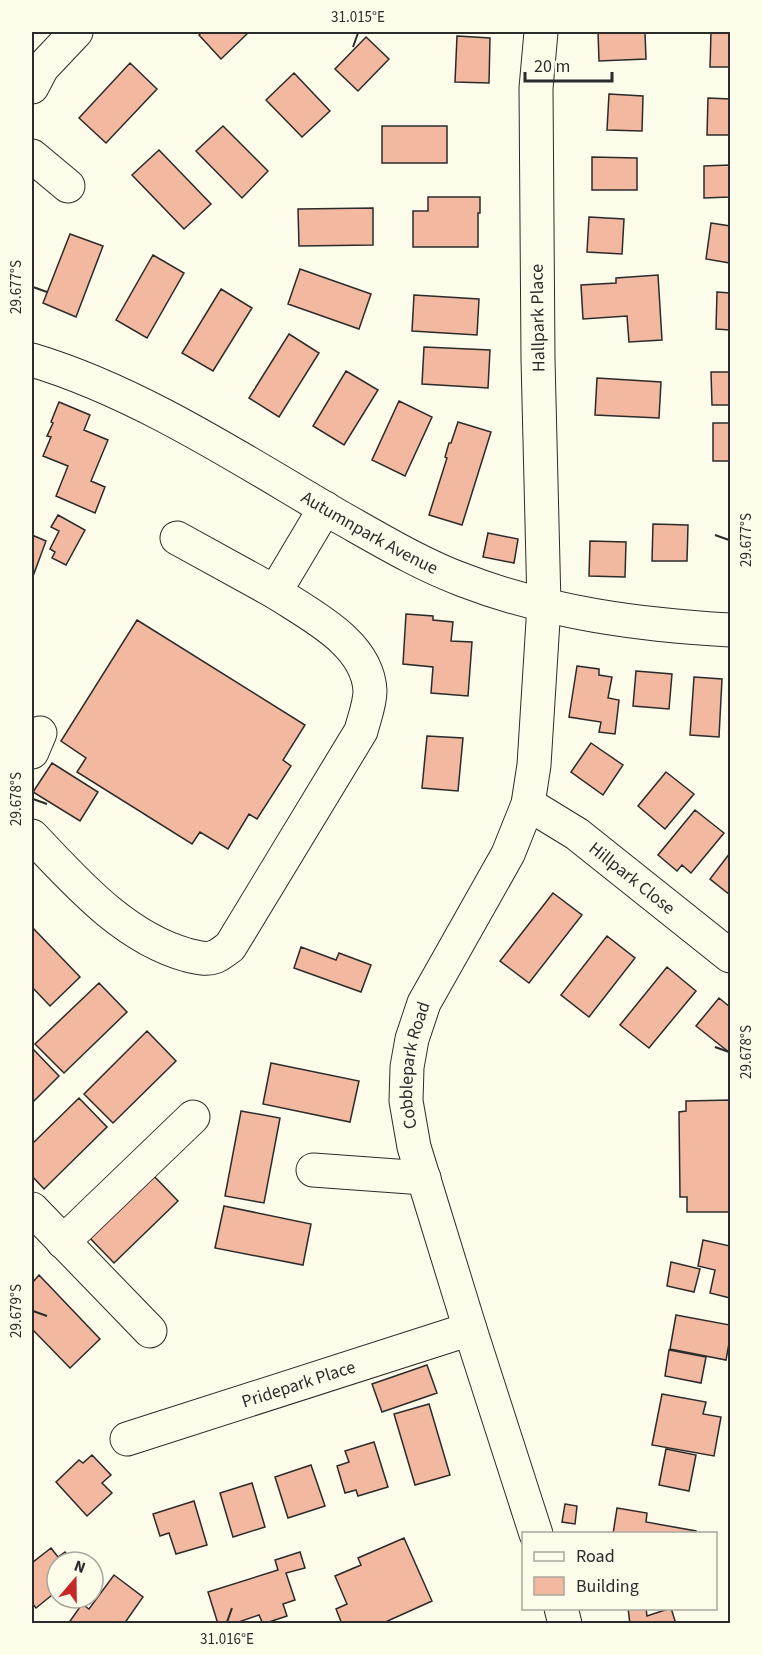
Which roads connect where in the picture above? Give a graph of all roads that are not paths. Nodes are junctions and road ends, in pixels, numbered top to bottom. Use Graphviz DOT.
graph roads {
  1 [pos="76,32"];
  2 [pos="541,32"];
  3 [pos="32,87"];
  4 [pos="32,156"];
  5 [pos="68,186"];
  6 [pos="32,360"];
  7 [pos="325,508"];
  8 [pos="177,538"];
  9 [pos="275,592"];
  10 [pos="544,605"];
  11 [pos="730,630"];
  12 [pos="528,804"];
  13 [pos="32,836"];
  14 [pos="730,956"];
  15 [pos="193,1117"];
  16 [pos="313,1170"];
  17 [pos="424,1178"];
  18 [pos="32,1209"];
  19 [pos="63,1242"];
  20 [pos="470,1329"];
  21 [pos="150,1331"];
  22 [pos="127,1439"];
  23 [pos="536,1532"];
  1 -- 3 [label="street"];
  2 -- 10 [label="street, Hallpark Place"];
  4 -- 5 [label="street"];
  6 -- 7 [label="street, Autumnpark Avenue"];
  7 -- 9 [label="street"];
  7 -- 10 [label="street, Autumnpark Avenue"];
  8 -- 9 [label="street"];
  9 -- 13 [label="street"];
  10 -- 11 [label="street, Autumnpark Avenue"];
  10 -- 12 [label="street, Cobblepark Road"];
  12 -- 14 [label="street, Hillpark Close"];
  12 -- 17 [label="street, Cobblepark Road"];
  15 -- 19 [label="street"];
  16 -- 17 [label="street"];
  17 -- 20 [label="street, Cobblepark Road"];
  18 -- 19 [label="street"];
  19 -- 21 [label="street"];
  20 -- 22 [label="street, Pridepark Place"];
  20 -- 23 [label="street, Cobblepark Road"];
}
